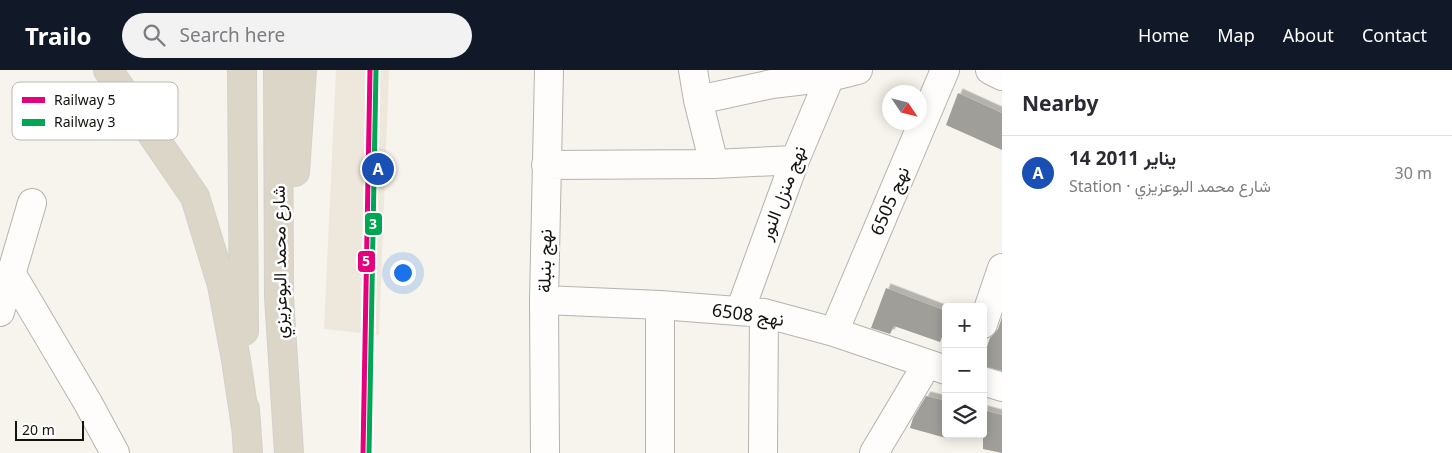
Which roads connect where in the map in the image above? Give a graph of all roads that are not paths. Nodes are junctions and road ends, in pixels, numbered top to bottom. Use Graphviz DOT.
graph roads {
  1 [pos="108,70"];
  2 [pos="242,70"];
  3 [pos="278,70"];
  4 [pos="302,70"];
  5 [pos="549,70"];
  6 [pos="693,70"];
  7 [pos="858,70"];
  8 [pos="945,70"];
  9 [pos="990,70"];
  10 [pos="830,76"];
  11 [pos="1002,76"];
  12 [pos="770,77"];
  13 [pos="116,82"];
  14 [pos="698,100"];
  15 [pos="156,140"];
  16 [pos="795,160"];
  17 [pos="714,164"];
  18 [pos="546,165"];
  19 [pos="32,204"];
  20 [pos="1002,268"];
  21 [pos="12,274"];
  22 [pos="280,297"];
  23 [pos="544,300"];
  24 [pos="660,305"];
  25 [pos="0,312"];
  26 [pos="752,312"];
  27 [pos="987,312"];
  28 [pos="834,332"];
  29 [pos="936,367"];
  30 [pos="987,382"];
  31 [pos="1002,387"];
  32 [pos="247,440"];
  33 [pos="115,453"];
  34 [pos="289,453"];
  35 [pos="546,453"];
  36 [pos="660,453"];
  37 [pos="763,453"];
  38 [pos="874,453"];
  1 -- 13 [label="highway"];
  2 -- 32 [label="highway, شارع محمد البوعزيزي"];
  3 -- 22 [label="highway, شارع محمد البوعزيزي"];
  4 -- 22 [label="highway"];
  5 -- 18 [label="street, نهج بنبلة"];
  6 -- 14 [label="street"];
  7 -- 10 [label="street"];
  8 -- 28 [label="street, نهج 6505"];
  9 -- 11 [label="street"];
  10 -- 12 [label="street"];
  10 -- 16 [label="street, نهج منزل النور"];
  12 -- 14 [label="street"];
  14 -- 17 [label="street"];
  15 -- 32 [label="highway"];
  16 -- 17 [label="street"];
  16 -- 26 [label="street, نهج منزل النور"];
  17 -- 18 [label="street"];
  18 -- 23 [label="street, نهج بنبلة"];
  19 -- 21 [label="street"];
  20 -- 27 [label="street"];
  21 -- 25 [label="street"];
  21 -- 33 [label="street"];
  22 -- 34 [label="highway, شارع محمد البوعزيزي"];
  23 -- 24 [label="street, نهج 6508"];
  23 -- 35 [label="street, نهج بنبلة"];
  24 -- 26 [label="street, نهج 6508"];
  24 -- 36 [label="street"];
  26 -- 28 [label="street, نهج 6508"];
  26 -- 37 [label="street, نهج منزل النور"];
  28 -- 29 [label="street, نهج 6508"];
  29 -- 38 [label="street"];
  30 -- 31 [label="street"];
}
